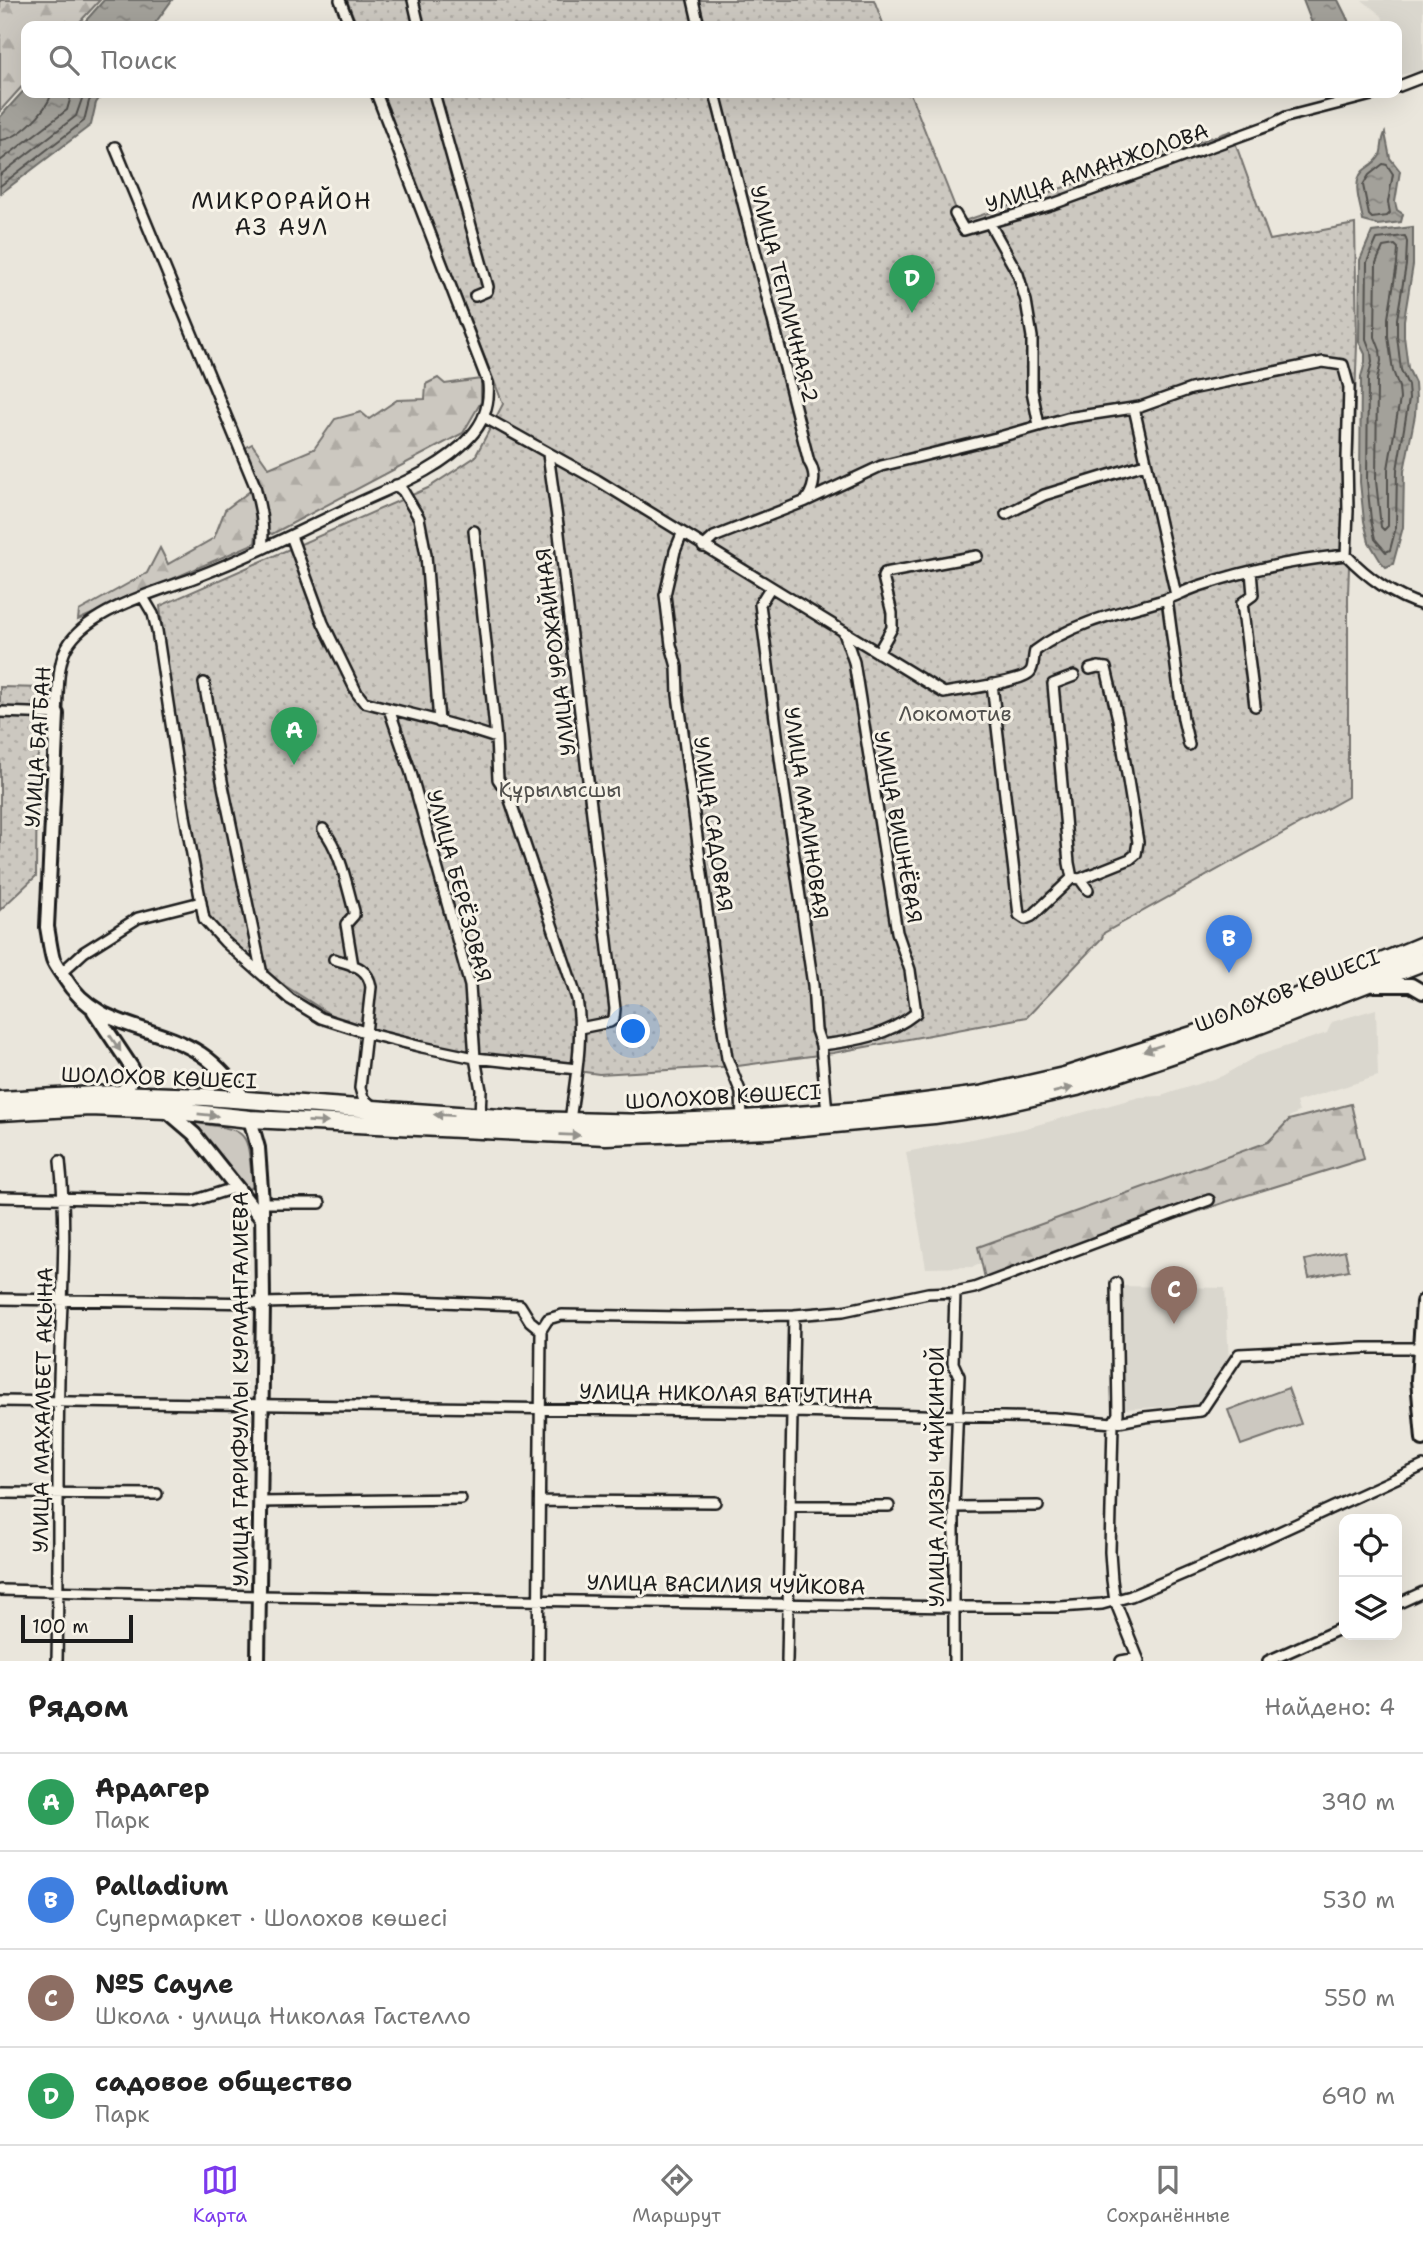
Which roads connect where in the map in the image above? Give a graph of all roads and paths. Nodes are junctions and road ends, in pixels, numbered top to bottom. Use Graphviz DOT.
graph roads {
  1 [pos="340,0"];
  2 [pos="413,0"];
  3 [pos="694,0"];
  4 [pos="348,21"];
  5 [pos="418,21"];
  6 [pos="698,21"];
  7 [pos="1423,77"];
  8 [pos="1402,85"];
  9 [pos="378,98"];
  10 [pos="435,98"];
  11 [pos="716,98"];
  12 [pos="1360,98"];
  13 [pos="115,147"];
  14 [pos="955,214"];
  15 [pos="990,224"];
  16 [pos="475,296"];
  17 [pos="1134,408"];
  18 [pos="484,417"];
  19 [pos="1040,425"];
  20 [pos="548,454"];
  21 [pos="1145,464"];
  22 [pos="396,485"];
  23 [pos="806,501"];
  24 [pos="1006,514"];
  25 [pos="474,531"];
  26 [pos="682,534"];
  27 [pos="291,536"];
  28 [pos="703,547"];
  29 [pos="262,548"];
  30 [pos="1346,555"];
  31 [pos="977,556"];
  32 [pos="1251,571"];
  33 [pos="770,587"];
  34 [pos="143,597"];
  35 [pos="1171,597"];
  36 [pos="1423,605"];
  37 [pos="844,633"];
  38 [pos="878,653"];
  39 [pos="1090,669"];
  40 [pos="1074,676"];
  41 [pos="204,682"];
  42 [pos="992,684"];
  43 [pos="1255,706"];
  44 [pos="389,709"];
  45 [pos="0,712"];
  46 [pos="57,714"];
  47 [pos="439,722"];
  48 [pos="496,738"];
  49 [pos="1189,745"];
  50 [pos="323,829"];
  51 [pos="1076,878"];
  52 [pos="1088,890"];
  53 [pos="201,902"];
  54 [pos="1423,945"];
  55 [pos="334,960"];
  56 [pos="1423,962"];
  57 [pos="353,966"];
  58 [pos="61,973"];
  59 [pos="262,974"];
  60 [pos="1353,989"];
  61 [pos="1423,992"];
  62 [pos="93,1009"];
  63 [pos="580,1028"];
  64 [pos="365,1032"];
  65 [pos="821,1045"];
  66 [pos="475,1058"];
  67 [pos="577,1069"];
  68 [pos="118,1095"];
  69 [pos="0,1100"];
  70 [pos="246,1101"];
  71 [pos="166,1110"];
  72 [pos="376,1110"];
  73 [pos="0,1112"];
  74 [pos="827,1113"];
  75 [pos="480,1117"];
  76 [pos="250,1119"];
  77 [pos="742,1119"];
  78 [pos="570,1121"];
  79 [pos="60,1161"];
  80 [pos="237,1187"];
  81 [pos="0,1197"];
  82 [pos="64,1197"];
  83 [pos="1209,1200"];
  84 [pos="261,1203"];
  85 [pos="320,1203"];
  86 [pos="262,1220"];
  87 [pos="1116,1283"];
  88 [pos="955,1292"];
  89 [pos="0,1300"];
  90 [pos="61,1302"];
  91 [pos="263,1303"];
  92 [pos="1423,1303"];
  93 [pos="794,1315"];
  94 [pos="541,1330"];
  95 [pos="1419,1348"];
  96 [pos="0,1401"];
  97 [pos="59,1402"];
  98 [pos="262,1404"];
  99 [pos="541,1408"];
  100 [pos="792,1412"];
  101 [pos="958,1417"];
  102 [pos="1113,1423"];
  103 [pos="1423,1439"];
  104 [pos="1423,1466"];
  105 [pos="0,1493"];
  106 [pos="58,1494"];
  107 [pos="157,1494"];
  108 [pos="461,1499"];
  109 [pos="540,1501"];
  110 [pos="260,1502"];
  111 [pos="715,1502"];
  112 [pos="790,1506"];
  113 [pos="888,1506"];
  114 [pos="1038,1506"];
  115 [pos="954,1507"];
  116 [pos="0,1590"];
  117 [pos="58,1590"];
  118 [pos="1423,1592"];
  119 [pos="259,1596"];
  120 [pos="539,1600"];
  121 [pos="1115,1601"];
  122 [pos="1402,1602"];
  123 [pos="788,1604"];
  124 [pos="955,1607"];
  125 [pos="1339,1629"];
  126 [pos="1139,1659"];
  127 [pos="57,1661"];
  128 [pos="258,1661"];
  129 [pos="538,1661"];
  130 [pos="787,1661"];
  131 [pos="954,1661"];
  132 [pos="1121,1661"];
  133 [pos="1268,1661"];
  1 -- 4 [label="street"];
  2 -- 5 [label="street"];
  3 -- 6 [label="street"];
  7 -- 8 [label="street"];
  9 -- 18 [label="street"];
  10 -- 16 [label="street"];
  11 -- 23 [label="street, УЛИЦА ТЕПЛИЧНАЯ-2"];
  12 -- 15 [label="street, УЛИЦА АМАНЖОЛОВА"];
  13 -- 29 [label="street"];
  14 -- 15 [label="street, УЛИЦА АМАНЖОЛОВА"];
  15 -- 19 [label="street"];
  17 -- 19 [label="street"];
  17 -- 21 [label="street"];
  17 -- 30 [label="street"];
  18 -- 20 [label="street"];
  18 -- 22 [label="street, УЛИЦА БАГБАН"];
  19 -- 23 [label="street"];
  20 -- 26 [label="street"];
  20 -- 63 [label="street, УЛИЦА УРОЖАЙНАЯ"];
  21 -- 24 [label="street"];
  21 -- 35 [label="street"];
  22 -- 27 [label="street, УЛИЦА БАГБАН"];
  22 -- 47 [label="street"];
  23 -- 28 [label="street"];
  25 -- 48 [label="street"];
  26 -- 28 [label="street"];
  26 -- 77 [label="street, УЛИЦА САДОВАЯ"];
  27 -- 29 [label="street, УЛИЦА БАГБАН"];
  27 -- 44 [label="street"];
  28 -- 33 [label="street"];
  29 -- 34 [label="street, УЛИЦА БАГБАН"];
  30 -- 32 [label="street"];
  30 -- 36 [label="street"];
  31 -- 38 [label="street"];
  32 -- 35 [label="street"];
  32 -- 43 [label="street"];
  33 -- 37 [label="street"];
  33 -- 65 [label="street, УЛИЦА МАЛИНОВАЯ"];
  34 -- 46 [label="street, УЛИЦА БАГБАН"];
  34 -- 53 [label="street"];
  35 -- 42 [label="street"];
  35 -- 49 [label="street"];
  37 -- 38 [label="street"];
  37 -- 65 [label="street, УЛИЦА ВИШНЁВАЯ"];
  38 -- 42 [label="street"];
  39 -- 51 [label="street"];
  40 -- 51 [label="street"];
  41 -- 59 [label="street"];
  42 -- 51 [label="street"];
  44 -- 47 [label="street"];
  44 -- 66 [label="street, УЛИЦА БЕРЁЗОВАЯ"];
  45 -- 46 [label="street"];
  46 -- 58 [label="street, УЛИЦА БАГБАН"];
  47 -- 48 [label="street"];
  48 -- 63 [label="street"];
  50 -- 57 [label="street"];
  51 -- 52 [label="street"];
  53 -- 58 [label="street"];
  53 -- 59 [label="street"];
  54 -- 74 [label="highway, ШОЛОХОВ КӨШЕСІ, one-way"];
  55 -- 57 [label="street"];
  56 -- 60 [label="highway, ШОЛОХОВ КӨШЕСІ"];
  57 -- 64 [label="street"];
  58 -- 62 [label="street, УЛИЦА БАГБАН"];
  59 -- 64 [label="street"];
  60 -- 61 [label="street"];
  76 -- 60 [label="highway, ШОЛОХОВ КӨШЕСІ, one-way"];
  62 -- 68 [label="street, one-way"];
  62 -- 70 [label="street, УЛИЦА БАГБАН"];
  63 -- 67 [label="street"];
  64 -- 66 [label="street"];
  64 -- 72 [label="street"];
  65 -- 74 [label="street, УЛИЦА МАЛИНОВАЯ"];
  66 -- 67 [label="street"];
  66 -- 75 [label="street, УЛИЦА БЕРЁЗОВАЯ"];
  67 -- 78 [label="street"];
  68 -- 69 [label="highway, ШОЛОХОВ КӨШЕСІ"];
  68 -- 70 [label="highway, ШОЛОХОВ КӨШЕСІ"];
  70 -- 72 [label="highway, ШОЛОХОВ КӨШЕСІ"];
  70 -- 76 [label="highway"];
  71 -- 73 [label="highway, ШОЛОХОВ КӨШЕСІ"];
  71 -- 76 [label="highway, ШОЛОХОВ КӨШЕСІ, one-way"];
  71 -- 80 [label="street"];
  75 -- 72 [label="highway, ШОЛОХОВ КӨШЕСІ, one-way"];
  74 -- 77 [label="highway, ШОЛОХОВ КӨШЕСІ"];
  75 -- 78 [label="highway, ШОЛОХОВ КӨШЕСІ"];
  76 -- 84 [label="street, УЛИЦА ГАРИФУЛЛЫ КУРМАНГАЛИЕВА"];
  77 -- 78 [label="highway, ШОЛОХОВ КӨШЕСІ"];
  79 -- 82 [label="street, УЛИЦА МАХАМБЕТ АКЫНА"];
  80 -- 82 [label="street"];
  80 -- 86 [label="street"];
  81 -- 82 [label="street"];
  82 -- 90 [label="street, УЛИЦА МАХАМБЕТ АКЫНА"];
  83 -- 88 [label="street"];
  84 -- 85 [label="street"];
  84 -- 86 [label="street, УЛИЦА ГАРИФУЛЛЫ КУРМАНГАЛИЕВА"];
  86 -- 91 [label="street, УЛИЦА ГАРИФУЛЛЫ КУРМАНГАЛИЕВА"];
  87 -- 102 [label="street"];
  88 -- 93 [label="street"];
  88 -- 101 [label="street, УЛИЦА ЛИЗЫ ЧАЙКИНОЙ"];
  89 -- 90 [label="street"];
  90 -- 91 [label="street"];
  90 -- 97 [label="street, УЛИЦА МАХАМБЕТ АКЫНА"];
  91 -- 94 [label="street"];
  91 -- 98 [label="street, УЛИЦА ГАРИФУЛЛЫ КУРМАНГАЛИЕВА"];
  92 -- 95 [label="street"];
  93 -- 94 [label="street"];
  93 -- 100 [label="street"];
  94 -- 99 [label="street"];
  95 -- 102 [label="street, УЛИЦА НИКОЛАЯ ВАТУТИНА"];
  95 -- 103 [label="street"];
  96 -- 97 [label="street, УЛИЦА НИКОЛАЯ ВАТУТИНА"];
  97 -- 98 [label="street, УЛИЦА НИКОЛАЯ ВАТУТИНА"];
  97 -- 106 [label="street, УЛИЦА МАХАМБЕТ АКЫНА"];
  98 -- 99 [label="street, УЛИЦА НИКОЛАЯ ВАТУТИНА"];
  98 -- 110 [label="street, УЛИЦА ГАРИФУЛЛЫ КУРМАНГАЛИЕВА"];
  99 -- 100 [label="street, УЛИЦА НИКОЛАЯ ВАТУТИНА"];
  99 -- 109 [label="street"];
  100 -- 101 [label="street, УЛИЦА НИКОЛАЯ ВАТУТИНА"];
  100 -- 112 [label="street"];
  101 -- 102 [label="street, УЛИЦА НИКОЛАЯ ВАТУТИНА"];
  101 -- 115 [label="street, УЛИЦА ЛИЗЫ ЧАЙКИНОЙ"];
  102 -- 121 [label="street"];
  104 -- 121 [label="street, УЛИЦА ВАСИЛИЯ ЧУЙКОВА"];
  105 -- 106 [label="street"];
  106 -- 107 [label="street"];
  106 -- 117 [label="street, УЛИЦА МАХАМБЕТ АКЫНА"];
  108 -- 110 [label="street"];
  109 -- 111 [label="street"];
  109 -- 120 [label="street"];
  110 -- 119 [label="street, УЛИЦА ГАРИФУЛЛЫ КУРМАНГАЛИЕВА"];
  112 -- 113 [label="street"];
  112 -- 123 [label="street"];
  114 -- 115 [label="street"];
  115 -- 124 [label="street, УЛИЦА ЛИЗЫ ЧАЙКИНОЙ"];
  116 -- 117 [label="street, УЛИЦА ВАСИЛИЯ ЧУЙКОВА"];
  117 -- 119 [label="street, УЛИЦА ВАСИЛИЯ ЧУЙКОВА"];
  117 -- 127 [label="street, УЛИЦА МАХАМБЕТ АКЫНА"];
  118 -- 122 [label="street"];
  119 -- 120 [label="street, УЛИЦА ВАСИЛИЯ ЧУЙКОВА"];
  119 -- 128 [label="street, УЛИЦА ГАРИФУЛЛЫ КУРМАНГАЛИЕВА"];
  120 -- 123 [label="street, УЛИЦА ВАСИЛИЯ ЧУЙКОВА"];
  120 -- 129 [label="street"];
  121 -- 124 [label="street, УЛИЦА ВАСИЛИЯ ЧУЙКОВА"];
  121 -- 126 [label="street"];
  123 -- 124 [label="street, УЛИЦА ВАСИЛИЯ ЧУЙКОВА"];
  123 -- 130 [label="street"];
  124 -- 131 [label="street, УЛИЦА ЛИЗЫ ЧАЙКИНОЙ"];
  125 -- 133 [label="street"];
  126 -- 132 [label="street"];
}
